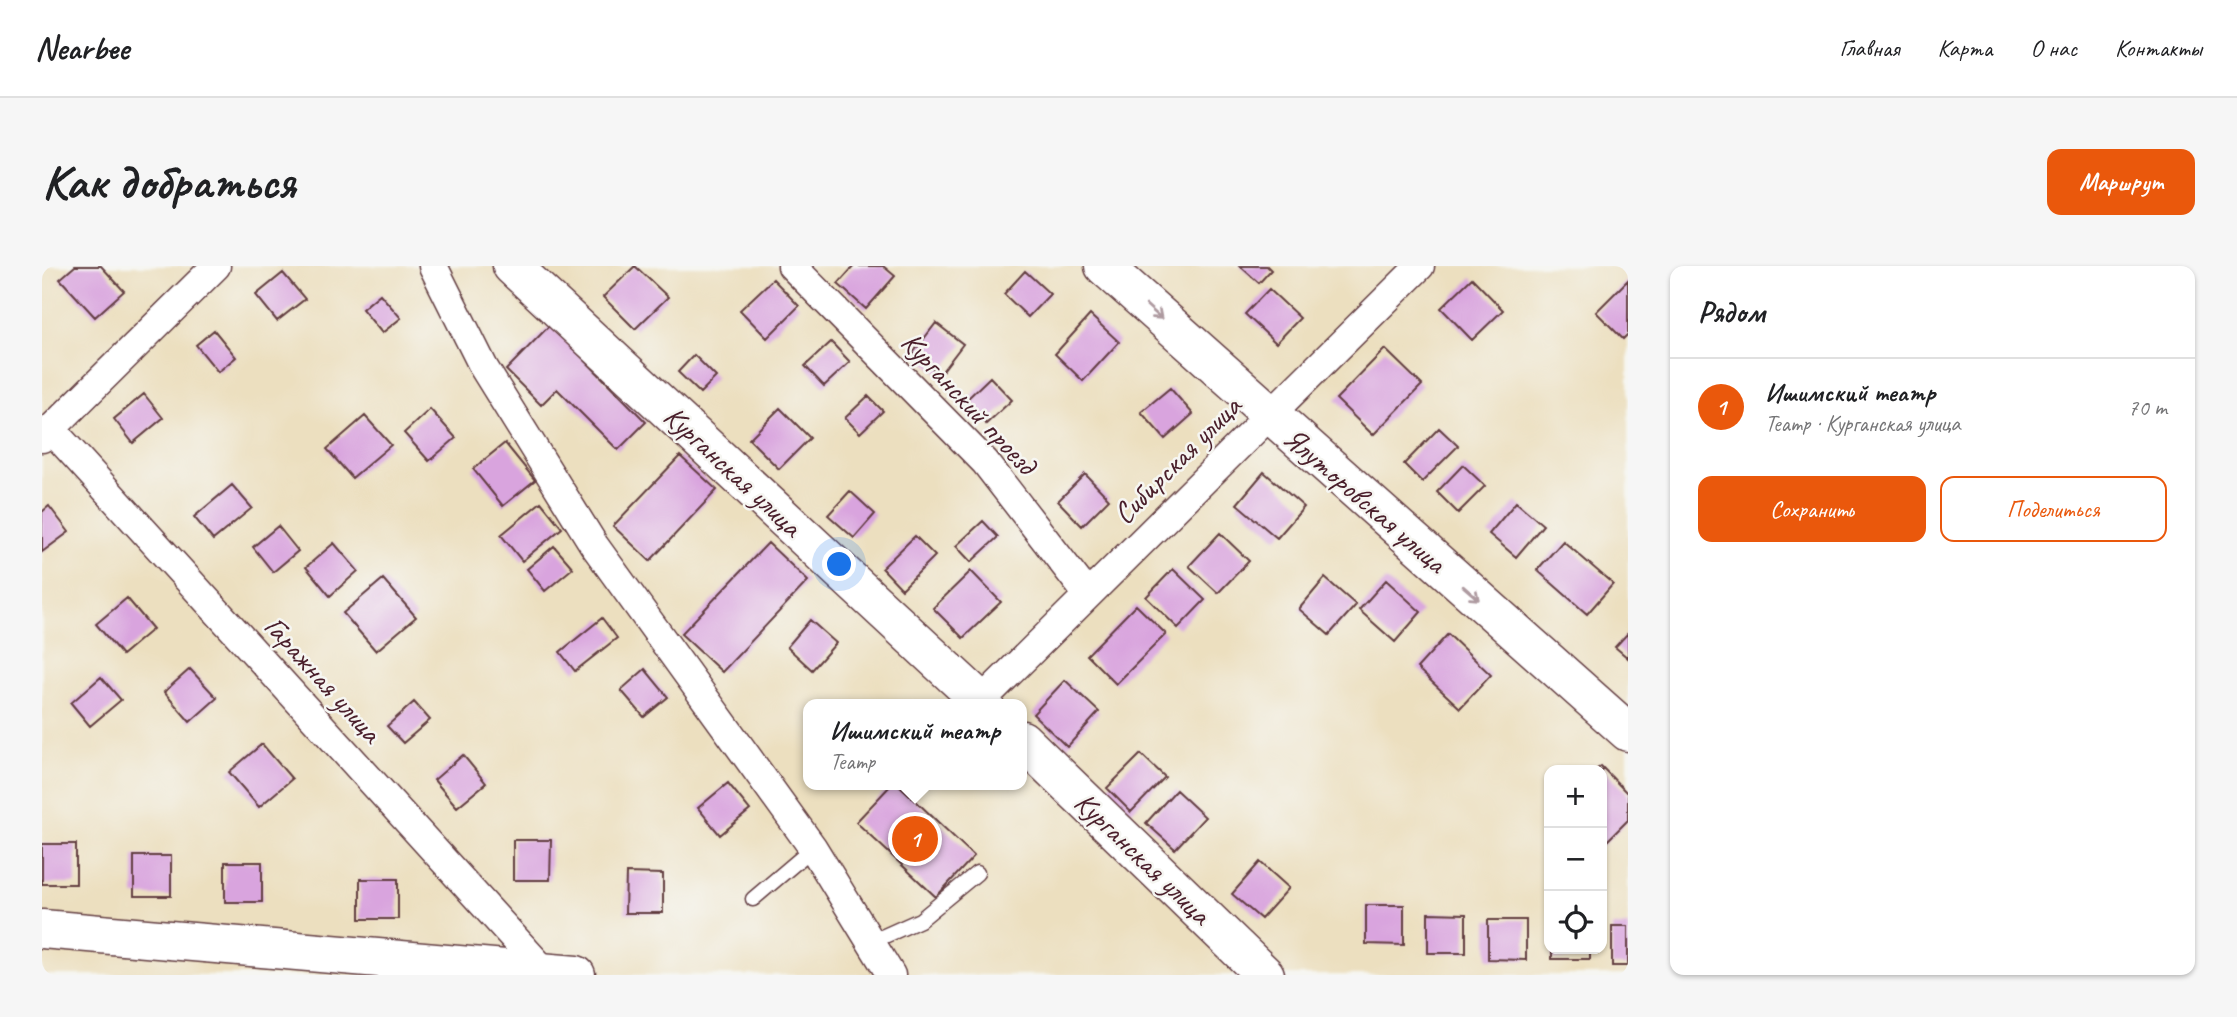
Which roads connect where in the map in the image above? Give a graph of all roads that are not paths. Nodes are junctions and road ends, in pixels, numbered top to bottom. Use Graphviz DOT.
graph roads {
  1 [pos="216,266"];
  2 [pos="433,266"];
  3 [pos="512,266"];
  4 [pos="792,266"];
  5 [pos="1104,266"];
  6 [pos="1420,266"];
  7 [pos="1269,416"];
  8 [pos="46,434"];
  9 [pos="1088,595"];
  10 [pos="979,699"];
  11 [pos="987,699"];
  12 [pos="1628,732"];
  13 [pos="1027,745"];
  14 [pos="813,848"];
  15 [pos="977,873"];
  16 [pos="752,899"];
  17 [pos="42,929"];
  18 [pos="871,942"];
  19 [pos="562,974"];
  20 [pos="891,975"];
  21 [pos="1265,975"];
  1 -- 8 [label="street"];
  2 -- 14 [label="street"];
  3 -- 10 [label="main road, Курганская улица"];
  4 -- 9 [label="street, Курганский проезд"];
  5 -- 7 [label="main road, Ялуторовская улица, one-way"];
  6 -- 7 [label="street, Сибирская улица"];
  7 -- 9 [label="street, Сибирская улица"];
  7 -- 12 [label="main road, Ялуторовская улица, one-way"];
  8 -- 19 [label="street, Гаражная улица"];
  9 -- 11 [label="street, Сибирская улица"];
  13 -- 21 [label="main road, Курганская улица"];
  14 -- 16 [label="lane"];
  14 -- 18 [label="street"];
  15 -- 18 [label="lane"];
  17 -- 19 [label="main road"];
  18 -- 20 [label="street"];
}
